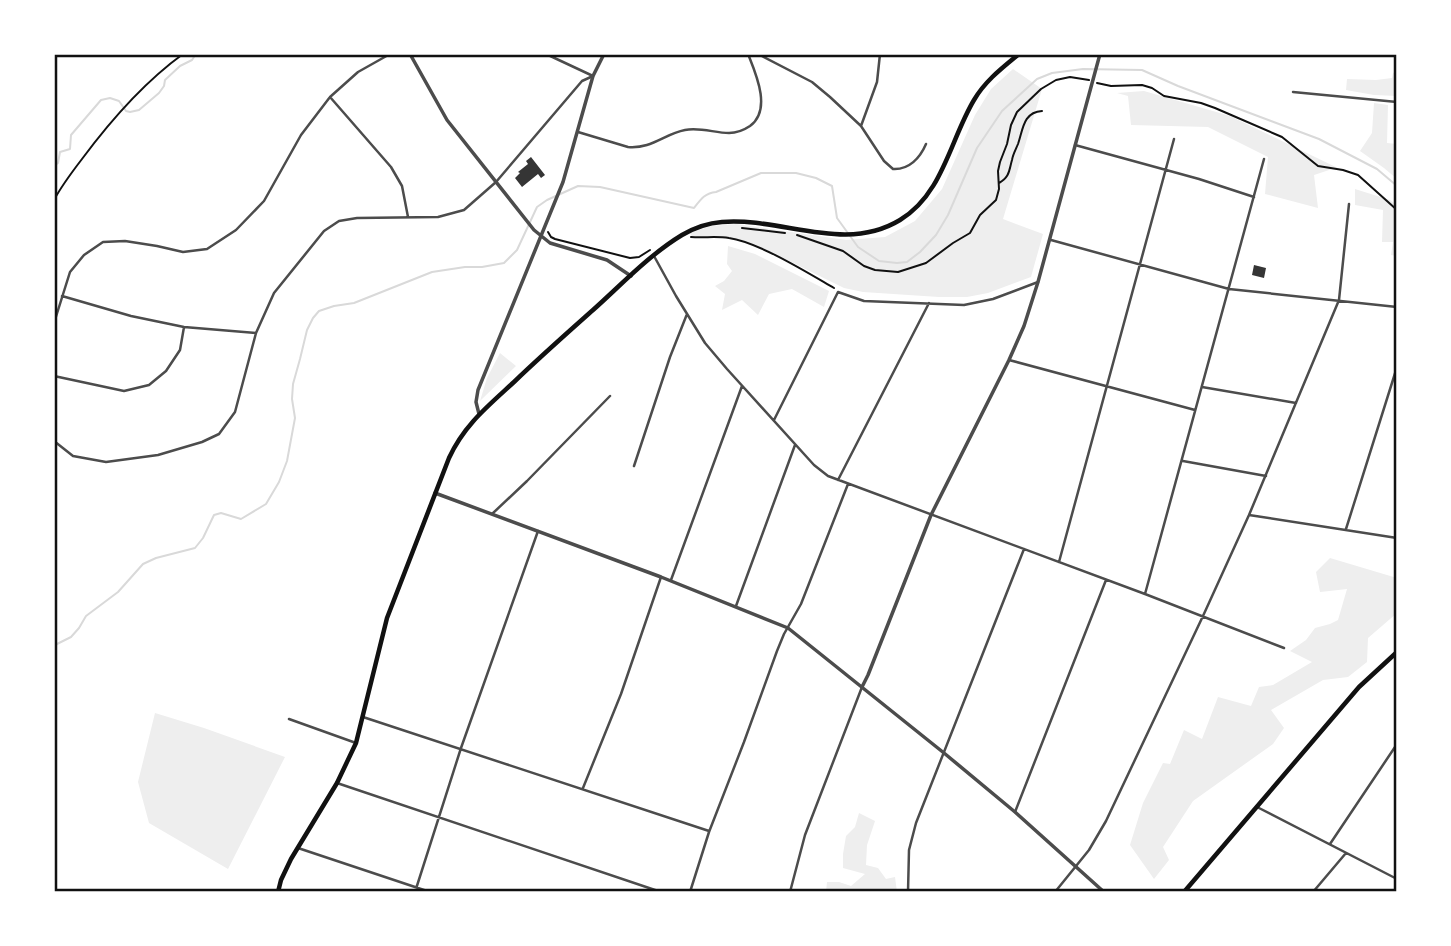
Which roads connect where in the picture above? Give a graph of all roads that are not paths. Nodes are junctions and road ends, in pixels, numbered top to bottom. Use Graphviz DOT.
graph roads {
  1 [pos="390,54"];
  2 [pos="410,54"];
  3 [pos="546,54"];
  4 [pos="604,54"];
  5 [pos="748,54"];
  6 [pos="758,54"];
  7 [pos="880,54"];
  8 [pos="1018,54"];
  9 [pos="1100,54"];
  10 [pos="1397,66"];
  11 [pos="1396,72"];
  12 [pos="593,76"];
  13 [pos="1293,92"];
  14 [pos="330,97"];
  15 [pos="1397,102"];
  16 [pos="861,126"];
  17 [pos="578,132"];
  18 [pos="1174,139"];
  19 [pos="926,144"];
  20 [pos="1075,145"];
  21 [pos="1264,159"];
  22 [pos="1166,169"];
  23 [pos="496,182"];
  24 [pos="1254,197"];
  25 [pos="1349,204"];
  26 [pos="408,217"];
  27 [pos="541,236"];
  28 [pos="1049,240"];
  29 [pos="652,253"];
  30 [pos="1140,264"];
  31 [pos="631,276"];
  32 [pos="1038,282"];
  33 [pos="1229,289"];
  34 [pos="62,296"];
  35 [pos="1339,300"];
  36 [pos="929,303"];
  37 [pos="1397,307"];
  38 [pos="687,314"];
  39 [pos="54,323"];
  40 [pos="184,327"];
  41 [pos="256,333"];
  42 [pos="1009,360"];
  43 [pos="1397,367"];
  44 [pos="54,376"];
  45 [pos="742,386"];
  46 [pos="1106,386"];
  47 [pos="1202,386"];
  48 [pos="610,396"];
  49 [pos="1296,403"];
  50 [pos="1195,410"];
  51 [pos="479,414"];
  52 [pos="774,421"];
  53 [pos="54,441"];
  54 [pos="795,444"];
  55 [pos="1182,461"];
  56 [pos="634,466"];
  57 [pos="1266,476"];
  58 [pos="838,480"];
  59 [pos="848,484"];
  60 [pos="435,493"];
  61 [pos="492,514"];
  62 [pos="931,515"];
  63 [pos="1249,515"];
  64 [pos="1346,529"];
  65 [pos="538,531"];
  66 [pos="1397,538"];
  67 [pos="1024,549"];
  68 [pos="1059,562"];
  69 [pos="661,577"];
  70 [pos="1106,580"];
  71 [pos="670,581"];
  72 [pos="1146,594"];
  73 [pos="736,607"];
  74 [pos="1203,617"];
  75 [pos="788,628"];
  76 [pos="1284,648"];
  77 [pos="1397,652"];
  78 [pos="862,687"];
  79 [pos="363,717"];
  80 [pos="289,719"];
  81 [pos="356,743"];
  82 [pos="1397,744"];
  83 [pos="461,748"];
  84 [pos="944,753"];
  85 [pos="337,783"];
  86 [pos="583,789"];
  87 [pos="1257,807"];
  88 [pos="1015,812"];
  89 [pos="439,817"];
  90 [pos="709,831"];
  91 [pos="1330,844"];
  92 [pos="298,848"];
  93 [pos="1346,853"];
  94 [pos="1076,866"];
  95 [pos="1397,879"];
  96 [pos="416,890"];
  97 [pos="278,892"];
  98 [pos="430,892"];
  99 [pos="661,892"];
  100 [pos="690,892"];
  101 [pos="790,892"];
  102 [pos="908,892"];
  103 [pos="1055,892"];
  104 [pos="1104,892"];
  105 [pos="1184,892"];
  106 [pos="1313,892"];
  1 -- 14 [label="street"];
  2 -- 23 [label="street"];
  3 -- 12 [label="street"];
  4 -- 12 [label="street"];
  5 -- 17 [label="street"];
  6 -- 16 [label="street"];
  7 -- 16 [label="street"];
  8 -- 29 [label="main road"];
  9 -- 20 [label="street"];
  10 -- 11 [label="street"];
  12 -- 17 [label="street"];
  12 -- 23 [label="street"];
  13 -- 15 [label="street"];
  14 -- 26 [label="street"];
  14 -- 34 [label="street"];
  16 -- 19 [label="street"];
  17 -- 27 [label="street"];
  18 -- 22 [label="street"];
  20 -- 22 [label="street"];
  20 -- 28 [label="street"];
  21 -- 24 [label="street"];
  22 -- 24 [label="street"];
  22 -- 30 [label="street"];
  23 -- 26 [label="street"];
  23 -- 27 [label="street"];
  24 -- 33 [label="street"];
  25 -- 35 [label="street"];
  26 -- 41 [label="street"];
  27 -- 31 [label="street"];
  27 -- 51 [label="street"];
  28 -- 30 [label="street"];
  28 -- 32 [label="street"];
  29 -- 31 [label="main road"];
  29 -- 38 [label="street"];
  30 -- 33 [label="street"];
  30 -- 46 [label="street"];
  31 -- 51 [label="main road"];
  32 -- 36 [label="street"];
  32 -- 42 [label="street"];
  33 -- 35 [label="street"];
  33 -- 47 [label="street"];
  34 -- 39 [label="street"];
  34 -- 40 [label="street"];
  35 -- 37 [label="street"];
  35 -- 49 [label="street"];
  36 -- 52 [label="street"];
  36 -- 58 [label="street"];
  38 -- 45 [label="street"];
  38 -- 56 [label="street"];
  40 -- 41 [label="street"];
  40 -- 44 [label="street"];
  41 -- 53 [label="street"];
  42 -- 46 [label="street"];
  42 -- 62 [label="street"];
  43 -- 64 [label="street"];
  45 -- 52 [label="street"];
  45 -- 71 [label="street"];
  46 -- 50 [label="street"];
  46 -- 68 [label="street"];
  47 -- 49 [label="street"];
  47 -- 50 [label="street"];
  48 -- 61 [label="street"];
  49 -- 57 [label="street"];
  50 -- 55 [label="street"];
  51 -- 60 [label="main road"];
  52 -- 54 [label="street"];
  54 -- 58 [label="street"];
  54 -- 73 [label="street"];
  55 -- 57 [label="street"];
  55 -- 72 [label="street"];
  57 -- 63 [label="street"];
  58 -- 59 [label="street"];
  59 -- 62 [label="street"];
  59 -- 75 [label="street"];
  60 -- 61 [label="street"];
  60 -- 79 [label="main road"];
  61 -- 65 [label="street"];
  62 -- 67 [label="street"];
  62 -- 78 [label="street"];
  63 -- 64 [label="street"];
  63 -- 74 [label="street"];
  64 -- 66 [label="street"];
  65 -- 69 [label="street"];
  65 -- 83 [label="street"];
  67 -- 68 [label="street"];
  67 -- 84 [label="street"];
  68 -- 70 [label="street"];
  69 -- 71 [label="street"];
  69 -- 86 [label="street"];
  70 -- 72 [label="street"];
  70 -- 88 [label="street"];
  71 -- 73 [label="street"];
  72 -- 74 [label="street"];
  73 -- 75 [label="street"];
  74 -- 76 [label="street"];
  74 -- 94 [label="street"];
  75 -- 78 [label="street"];
  75 -- 90 [label="street"];
  77 -- 87 [label="main road"];
  78 -- 84 [label="street"];
  78 -- 101 [label="street"];
  79 -- 81 [label="main road"];
  79 -- 83 [label="street"];
  80 -- 81 [label="street"];
  81 -- 85 [label="main road"];
  82 -- 91 [label="street"];
  83 -- 86 [label="street"];
  83 -- 89 [label="street"];
  84 -- 88 [label="street"];
  84 -- 102 [label="street"];
  85 -- 89 [label="street"];
  85 -- 92 [label="main road"];
  86 -- 90 [label="street"];
  87 -- 91 [label="street"];
  87 -- 105 [label="main road"];
  88 -- 94 [label="street"];
  89 -- 96 [label="street"];
  89 -- 99 [label="street"];
  90 -- 100 [label="street"];
  91 -- 93 [label="street"];
  92 -- 96 [label="street"];
  92 -- 97 [label="main road"];
  93 -- 95 [label="street"];
  93 -- 106 [label="street"];
  94 -- 103 [label="street"];
  94 -- 104 [label="street"];
  96 -- 98 [label="street"];
}
